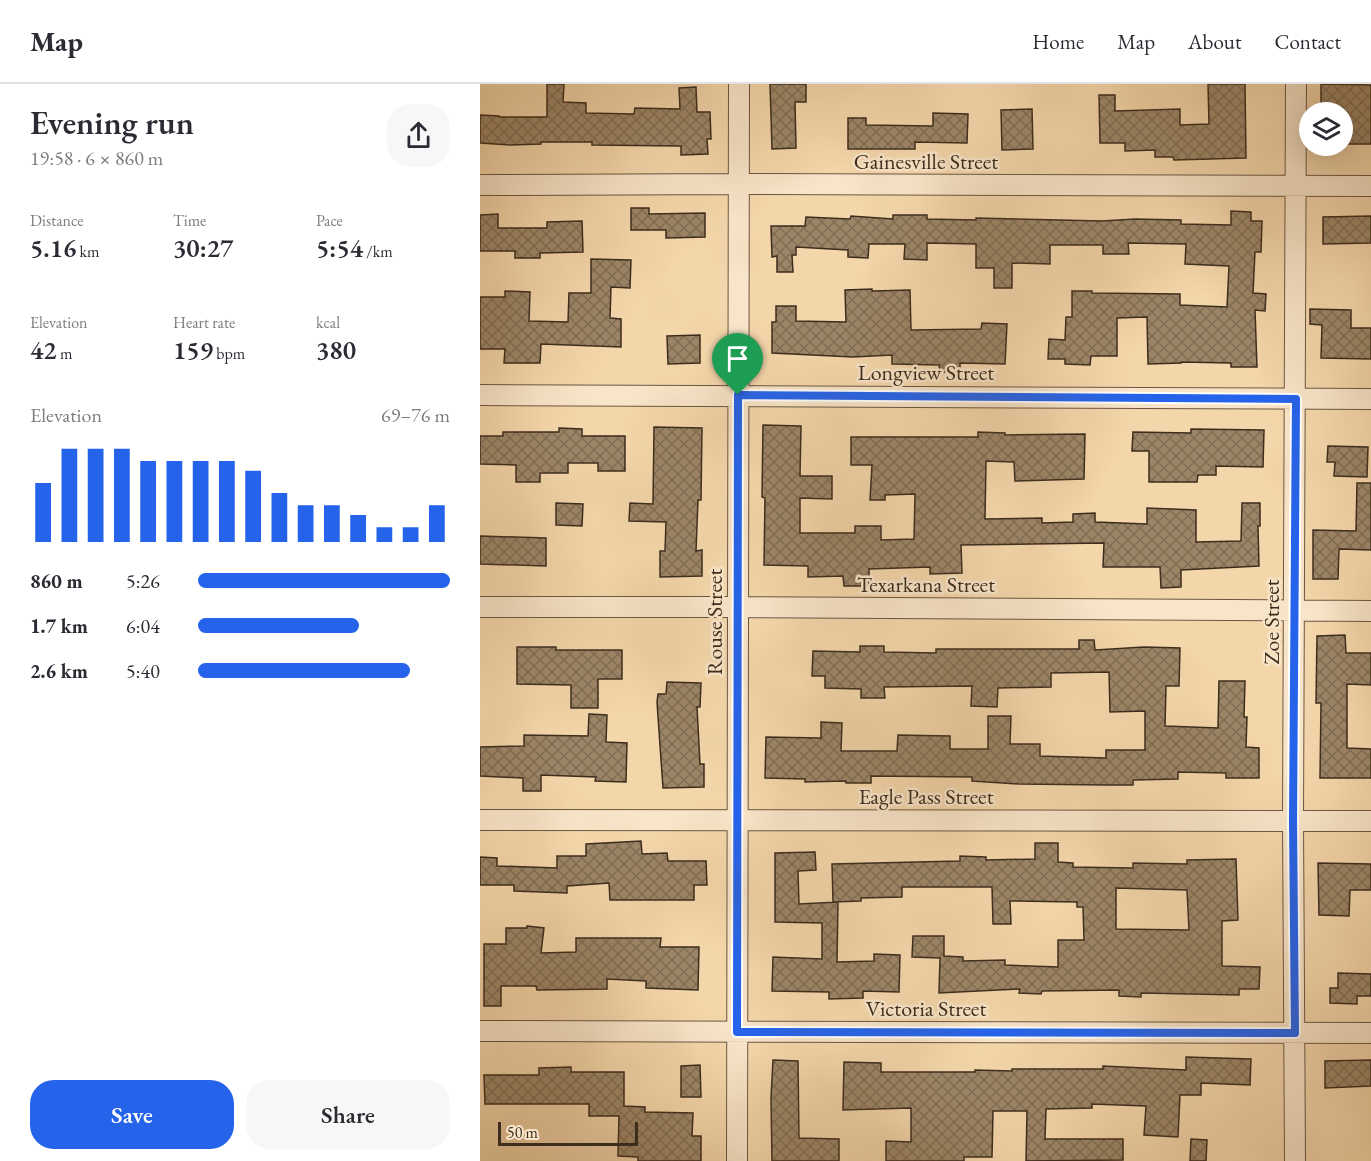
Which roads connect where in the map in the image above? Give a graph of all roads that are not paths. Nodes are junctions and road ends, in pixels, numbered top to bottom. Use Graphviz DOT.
graph roads {
  1 [pos="739,84"];
  2 [pos="1296,84"];
  3 [pos="739,184"];
  4 [pos="480,186"];
  5 [pos="1296,186"];
  6 [pos="1371,186"];
  7 [pos="480,395"];
  8 [pos="738,395"];
  9 [pos="1296,399"];
  10 [pos="1371,399"];
  11 [pos="480,607"];
  12 [pos="738,607"];
  13 [pos="1294,611"];
  14 [pos="1371,611"];
  15 [pos="480,820"];
  16 [pos="738,820"];
  17 [pos="1293,821"];
  18 [pos="1371,821"];
  19 [pos="480,1031"];
  20 [pos="737,1032"];
  21 [pos="1295,1033"];
  22 [pos="1371,1033"];
  23 [pos="737,1161"];
  24 [pos="1295,1161"];
  1 -- 3 [label="street, Rouse Street"];
  2 -- 5 [label="street, Zoe Street"];
  3 -- 4 [label="street, Gainesville Street"];
  3 -- 5 [label="street, Gainesville Street"];
  3 -- 8 [label="street, Rouse Street"];
  5 -- 6 [label="street, Gainesville Street"];
  5 -- 9 [label="street, Zoe Street"];
  7 -- 8 [label="street, Longview Street"];
  8 -- 9 [label="street, Longview Street"];
  8 -- 12 [label="street, Rouse Street"];
  9 -- 10 [label="street, Longview Street"];
  9 -- 13 [label="street, Zoe Street"];
  11 -- 12 [label="street, Texarkana Street"];
  12 -- 13 [label="street, Texarkana Street"];
  12 -- 16 [label="street, Rouse Street"];
  13 -- 14 [label="street, Texarkana Street"];
  13 -- 17 [label="street, Zoe Street"];
  15 -- 16 [label="street, Eagle Pass Street"];
  16 -- 17 [label="street, Eagle Pass Street"];
  16 -- 20 [label="street, Rouse Street"];
  17 -- 18 [label="street, Eagle Pass Street"];
  17 -- 21 [label="street, Zoe Street"];
  19 -- 20 [label="street, Victoria Street"];
  20 -- 21 [label="street, Victoria Street"];
  20 -- 23 [label="street, Rouse Street"];
  21 -- 22 [label="street, Victoria Street"];
  21 -- 24 [label="street, Zoe Street"];
}
